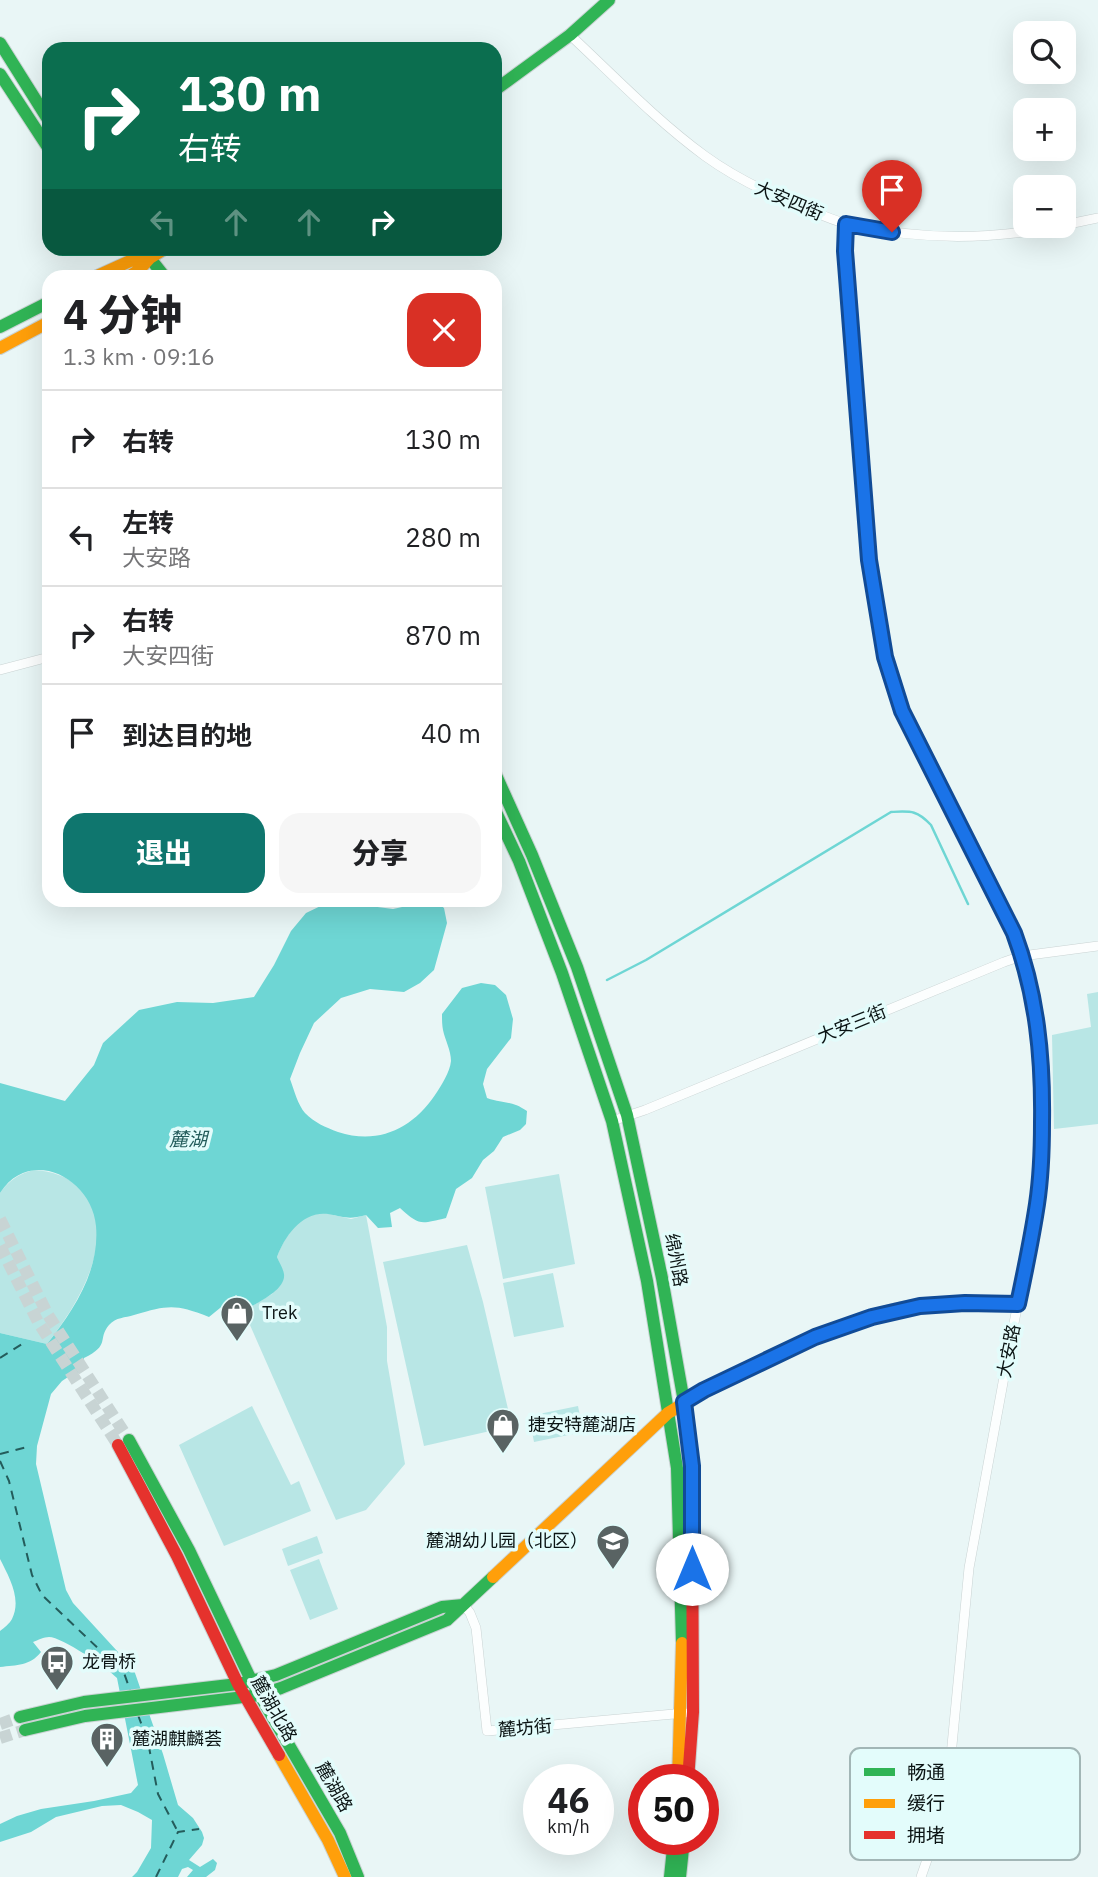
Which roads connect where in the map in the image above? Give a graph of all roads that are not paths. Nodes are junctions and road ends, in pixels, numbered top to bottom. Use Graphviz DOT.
graph roads {
  1 [pos="600,0"];
  2 [pos="609,0"];
  3 [pos="570,35"];
  4 [pos="0,43"];
  5 [pos="13,65"];
  6 [pos="0,73"];
  7 [pos="502,85"];
  8 [pos="42,110"];
  9 [pos="42,138"];
  10 [pos="1098,218"];
  11 [pos="1076,222"];
  12 [pos="846,224"];
  13 [pos="1013,233"];
  14 [pos="148,256"];
  15 [pos="159,270"];
  16 [pos="42,306"];
  17 [pos="42,326"];
  18 [pos="0,327"];
  19 [pos="0,348"];
  20 [pos="42,659"];
  21 [pos="0,669"];
  22 [pos="502,789"];
  23 [pos="502,825"];
  24 [pos="1098,946"];
  25 [pos="1022,956"];
  26 [pos="626,1115"];
  27 [pos="612,1121"];
  28 [pos="1018,1304"];
  29 [pos="684,1402"];
  30 [pos="668,1413"];
  31 [pos="464,1605"];
  32 [pos="245,1682"];
  33 [pos="260,1695"];
  34 [pos="246,1698"];
  35 [pos="115,1705"];
  36 [pos="687,1713"];
  37 [pos="20,1717"];
  38 [pos="25,1730"];
  39 [pos="952,1748"];
  40 [pos="680,1764"];
  41 [pos="688,1764"];
  42 [pos="672,1855"];
  43 [pos="682,1855"];
  44 [pos="927,1860"];
  45 [pos="345,1877"];
  46 [pos="358,1877"];
  47 [pos="670,1877"];
  48 [pos="680,1877"];
  49 [pos="921,1877"];
  1 -- 3 [label="street"];
  2 -- 3 [label="street"];
  3 -- 7 [label="street"];
  3 -- 12 [label="street, 大安四街"];
  4 -- 5 [label="street"];
  5 -- 6 [label="street"];
  5 -- 8 [label="street"];
  6 -- 9 [label="street"];
  10 -- 11 [label="street, 大安四街"];
  12 -- 13 [label="street, 大安四街"];
  12 -- 25 [label="street, 大安路"];
  14 -- 15 [label="street"];
  16 -- 18 [label="street"];
  17 -- 19 [label="street"];
  20 -- 21 [label="street"];
  22 -- 26 [label="street, 绵州路"];
  23 -- 27 [label="street, 绵州路"];
  24 -- 25 [label="street, 大安三街"];
  25 -- 26 [label="street, 大安三街"];
  25 -- 28 [label="street, 大安路"];
  26 -- 27 [label="street, 大安三街"];
  26 -- 29 [label="street, 绵州路"];
  27 -- 30 [label="street, 绵州路"];
  28 -- 29 [label="street"];
  28 -- 39 [label="street, 大安路"];
  29 -- 30 [label="street"];
  29 -- 36 [label="street, 绵州路"];
  30 -- 31 [label="street"];
  30 -- 36 [label="street, 绵州路"];
  31 -- 32 [label="street"];
  31 -- 33 [label="street"];
  31 -- 36 [label="street, 麓坊街"];
  32 -- 32 [label="street, 麓湖北路"];
  32 -- 33 [label="street, 麓湖路"];
  32 -- 34 [label="street, 麓湖北路"];
  32 -- 35 [label="street"];
  33 -- 34 [label="street"];
  33 -- 46 [label="street, 麓湖路"];
  34 -- 35 [label="street"];
  34 -- 45 [label="street, 麓湖北路"];
  35 -- 37 [label="street"];
  35 -- 38 [label="street"];
  36 -- 40 [label="street, 绵州路"];
  36 -- 41 [label="street, 绵州路"];
  42 -- 47 [label="street"];
  43 -- 48 [label="street"];
  44 -- 49 [label="street, 大安路"];
}
